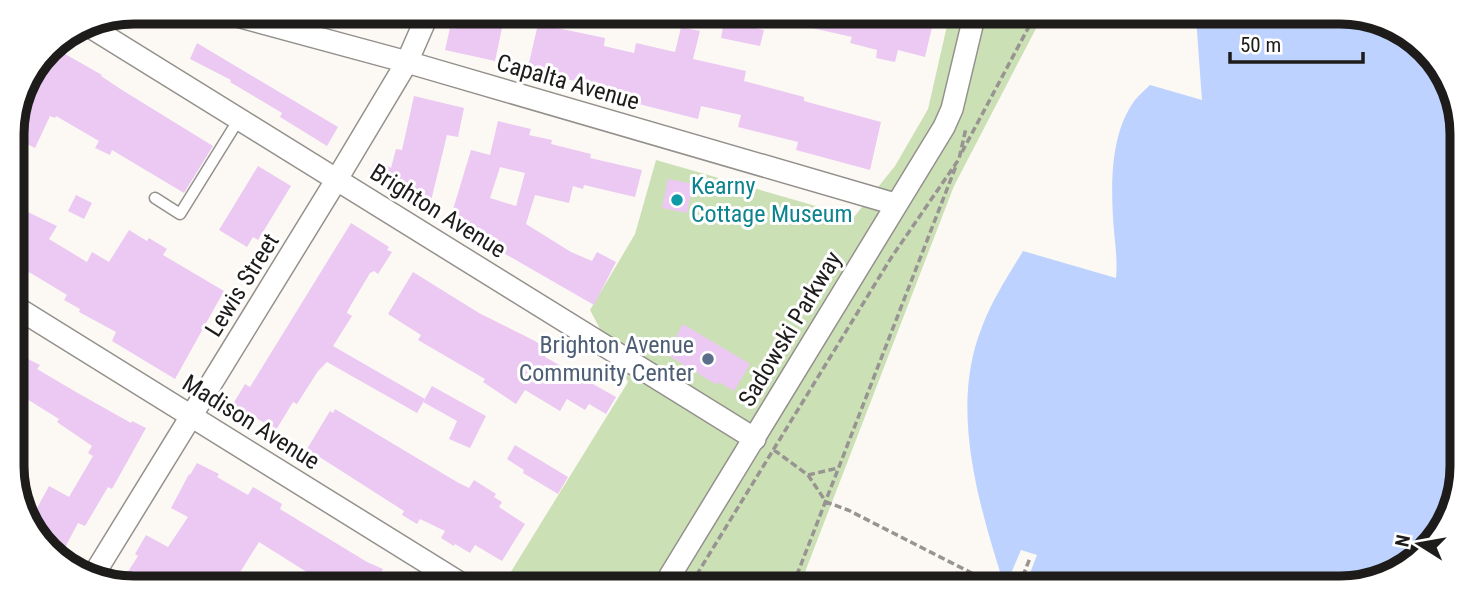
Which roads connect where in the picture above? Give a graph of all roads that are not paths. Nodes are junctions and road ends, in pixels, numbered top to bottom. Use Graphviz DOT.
graph roads {
  1 [pos="267,24"];
  2 [pos="424,24"];
  3 [pos="972,24"];
  4 [pos="98,32"];
  5 [pos="407,62"];
  6 [pos="239,119"];
  7 [pos="337,180"];
  8 [pos="155,198"];
  9 [pos="895,204"];
  10 [pos="24,313"];
  11 [pos="192,416"];
  12 [pos="755,439"];
  13 [pos="97,569"];
  14 [pos="448,576"];
  15 [pos="671,576"];
  1 -- 5 [label="street, Capalta Avenue"];
  2 -- 5 [label="street, Lewis Street"];
  3 -- 9 [label="street, Sadowski Parkway"];
  4 -- 6 [label="street, Brighton Avenue"];
  5 -- 7 [label="street, Lewis Street"];
  5 -- 9 [label="street, Capalta Avenue"];
  6 -- 7 [label="street, Brighton Avenue"];
  6 -- 8 [label="lane"];
  7 -- 11 [label="street, Lewis Street"];
  7 -- 12 [label="street, Brighton Avenue"];
  9 -- 12 [label="street, Sadowski Parkway"];
  10 -- 11 [label="street, Madison Avenue"];
  11 -- 13 [label="street, Lewis Street"];
  11 -- 14 [label="street, Madison Avenue"];
  12 -- 15 [label="street, Sadowski Parkway"];
}
